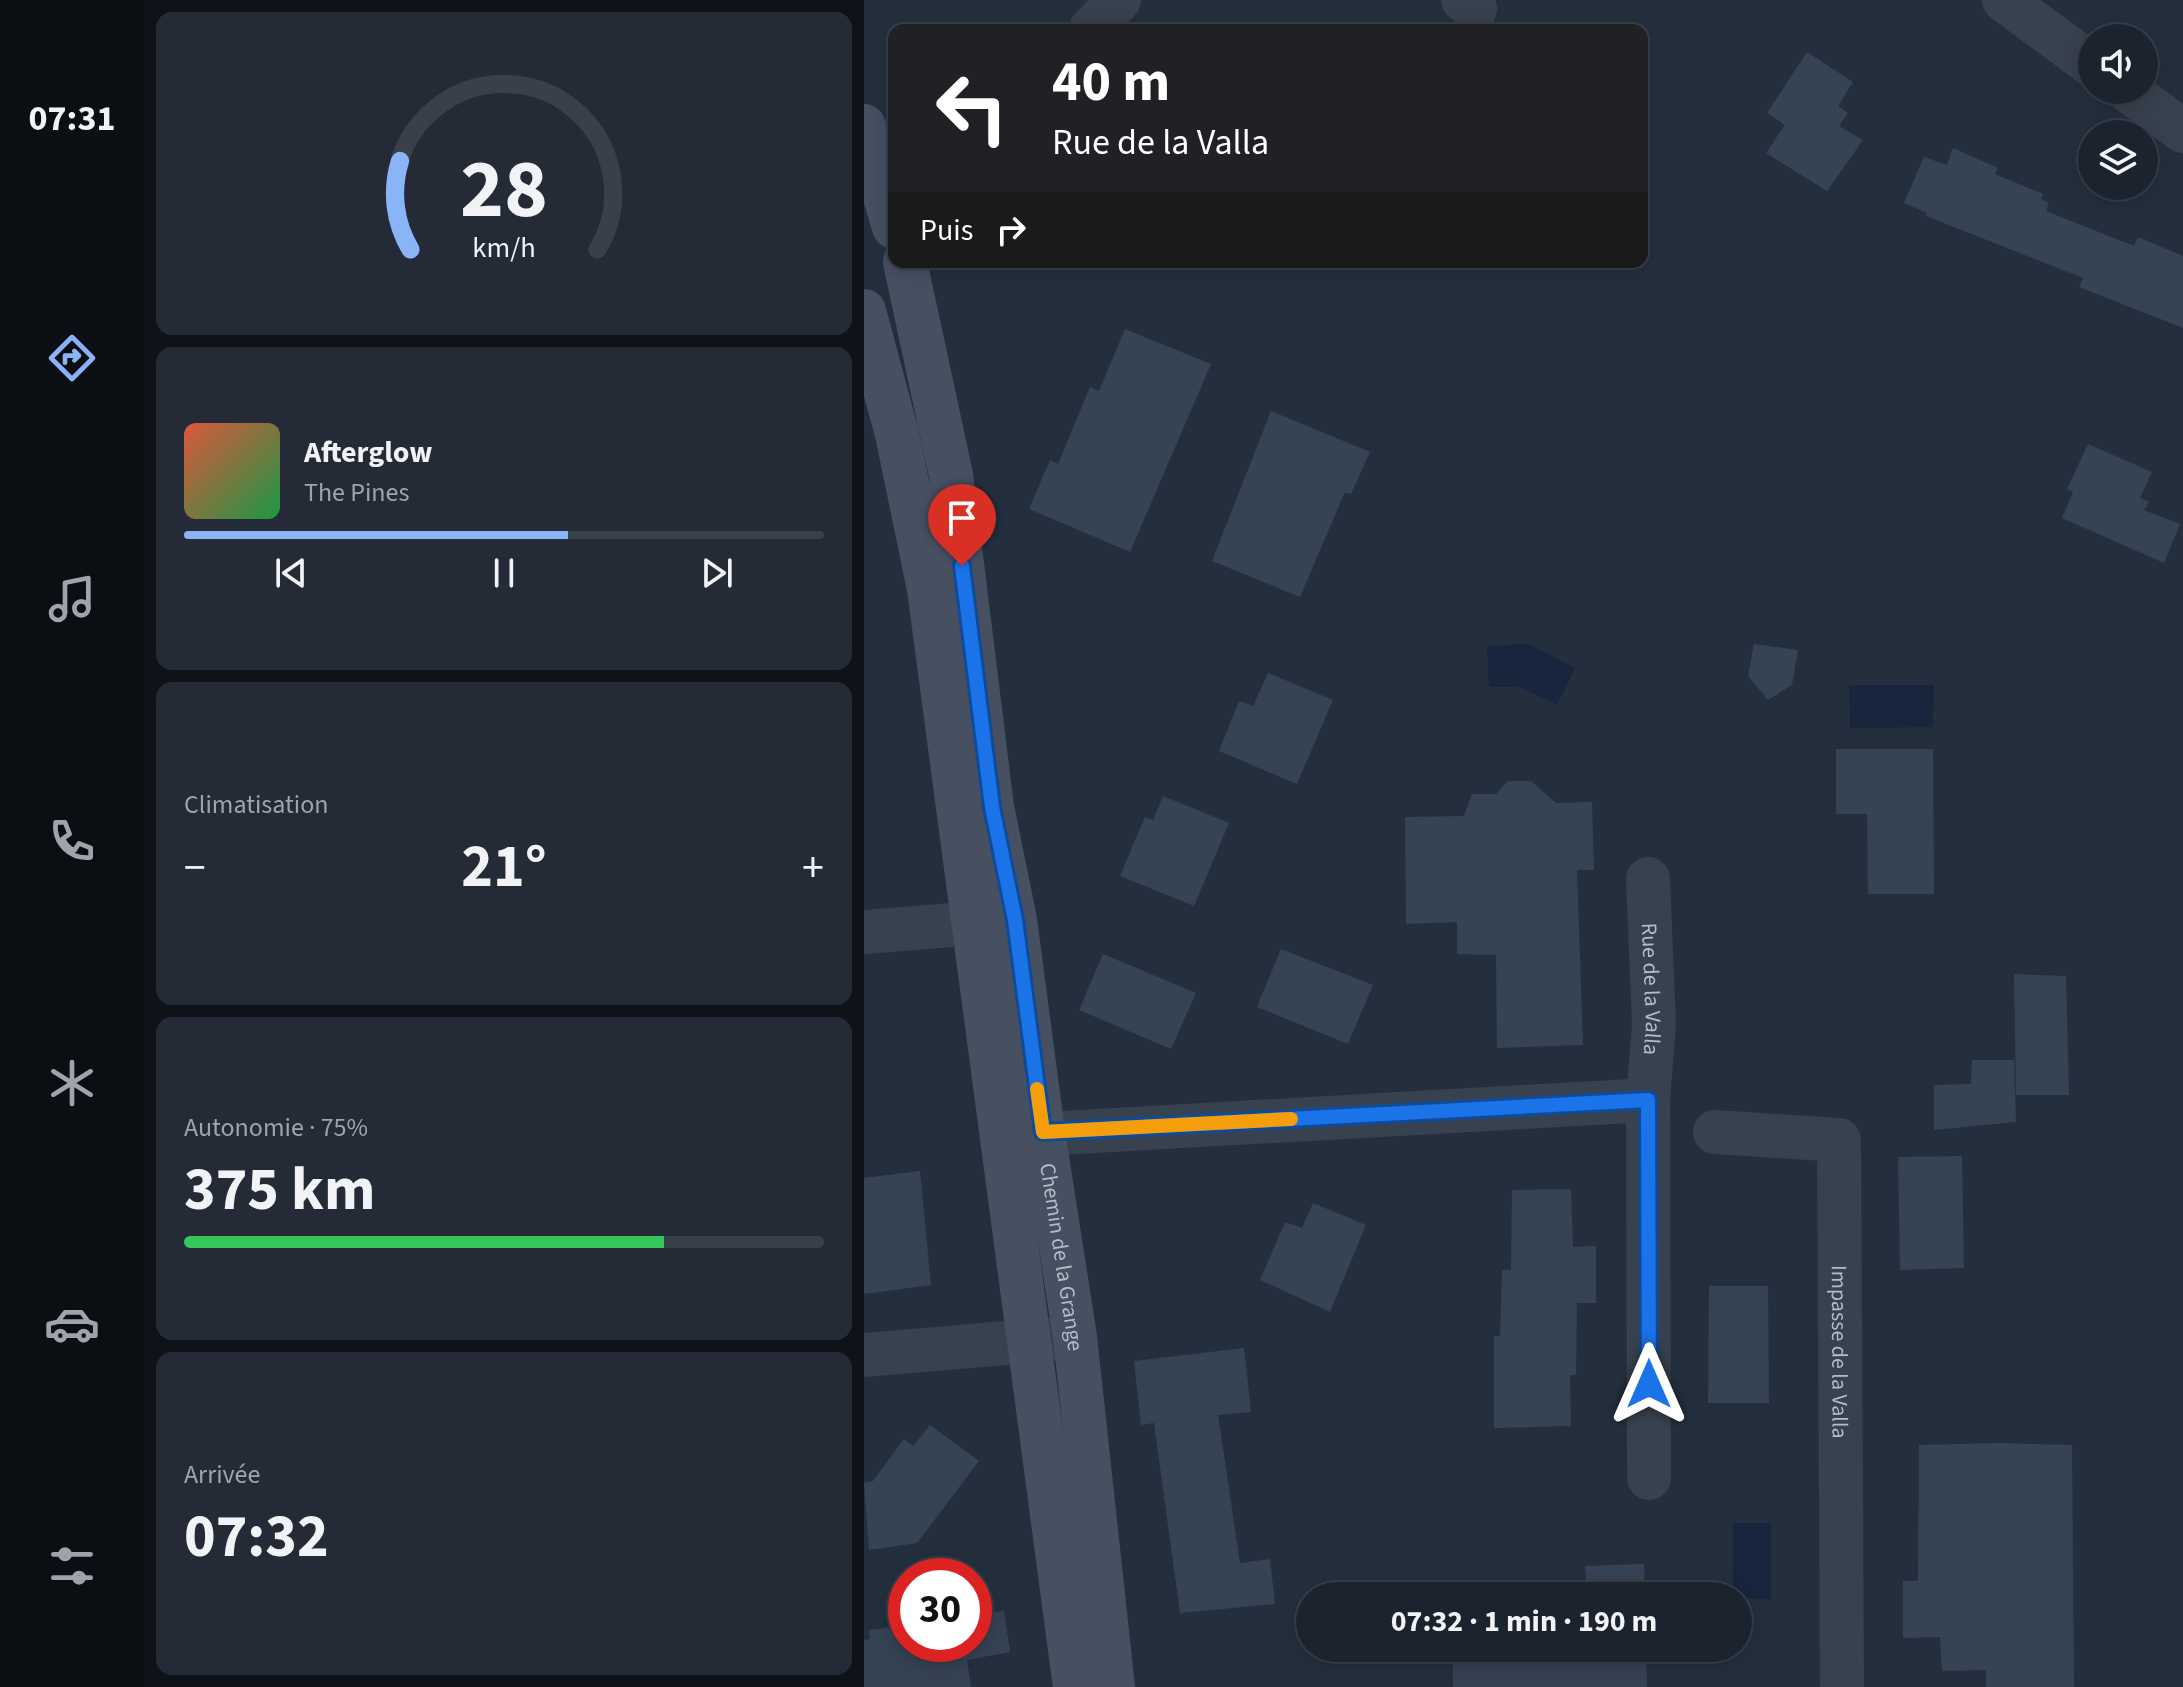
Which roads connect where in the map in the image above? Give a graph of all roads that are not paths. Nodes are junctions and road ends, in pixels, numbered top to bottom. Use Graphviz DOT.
graph roads {
  1 [pos="1119,0"];
  2 [pos="2004,0"];
  3 [pos="1096,24"];
  4 [pos="2078,55"];
  5 [pos="2146,104"];
  6 [pos="864,126"];
  7 [pos="2183,131"];
  8 [pos="884,206"];
  9 [pos="906,268"];
  10 [pos="864,311"];
  11 [pos="1648,879"];
  12 [pos="995,921"];
  13 [pos="864,932"];
  14 [pos="1648,1100"];
  15 [pos="1715,1132"];
  16 [pos="1022,1135"];
  17 [pos="1075,1337"];
  18 [pos="1030,1343"];
  19 [pos="864,1355"];
  20 [pos="1649,1478"];
  21 [pos="1075,1687"];
  22 [pos="1113,1687"];
  23 [pos="1842,1687"];
  1 -- 3 [label="street"];
  2 -- 4 [label="street"];
  5 -- 7 [label="street"];
  6 -- 8 [label="street"];
  9 -- 12 [label="street, Chemin de la Grange"];
  10 -- 12 [label="street, Chemin de la Grange"];
  11 -- 14 [label="street, Rue de la Valla"];
  12 -- 13 [label="street"];
  12 -- 16 [label="street, Chemin de la Grange"];
  14 -- 16 [label="street"];
  14 -- 20 [label="street, Rue de la Valla"];
  15 -- 23 [label="street, Impasse de la Valla"];
  16 -- 17 [label="street, Chemin de la Grange"];
  16 -- 18 [label="street, Chemin de la Grange"];
  17 -- 18 [label="street"];
  17 -- 22 [label="street, Chemin de la Grange"];
  18 -- 19 [label="street"];
  18 -- 21 [label="street, Chemin de la Grange"];
}
